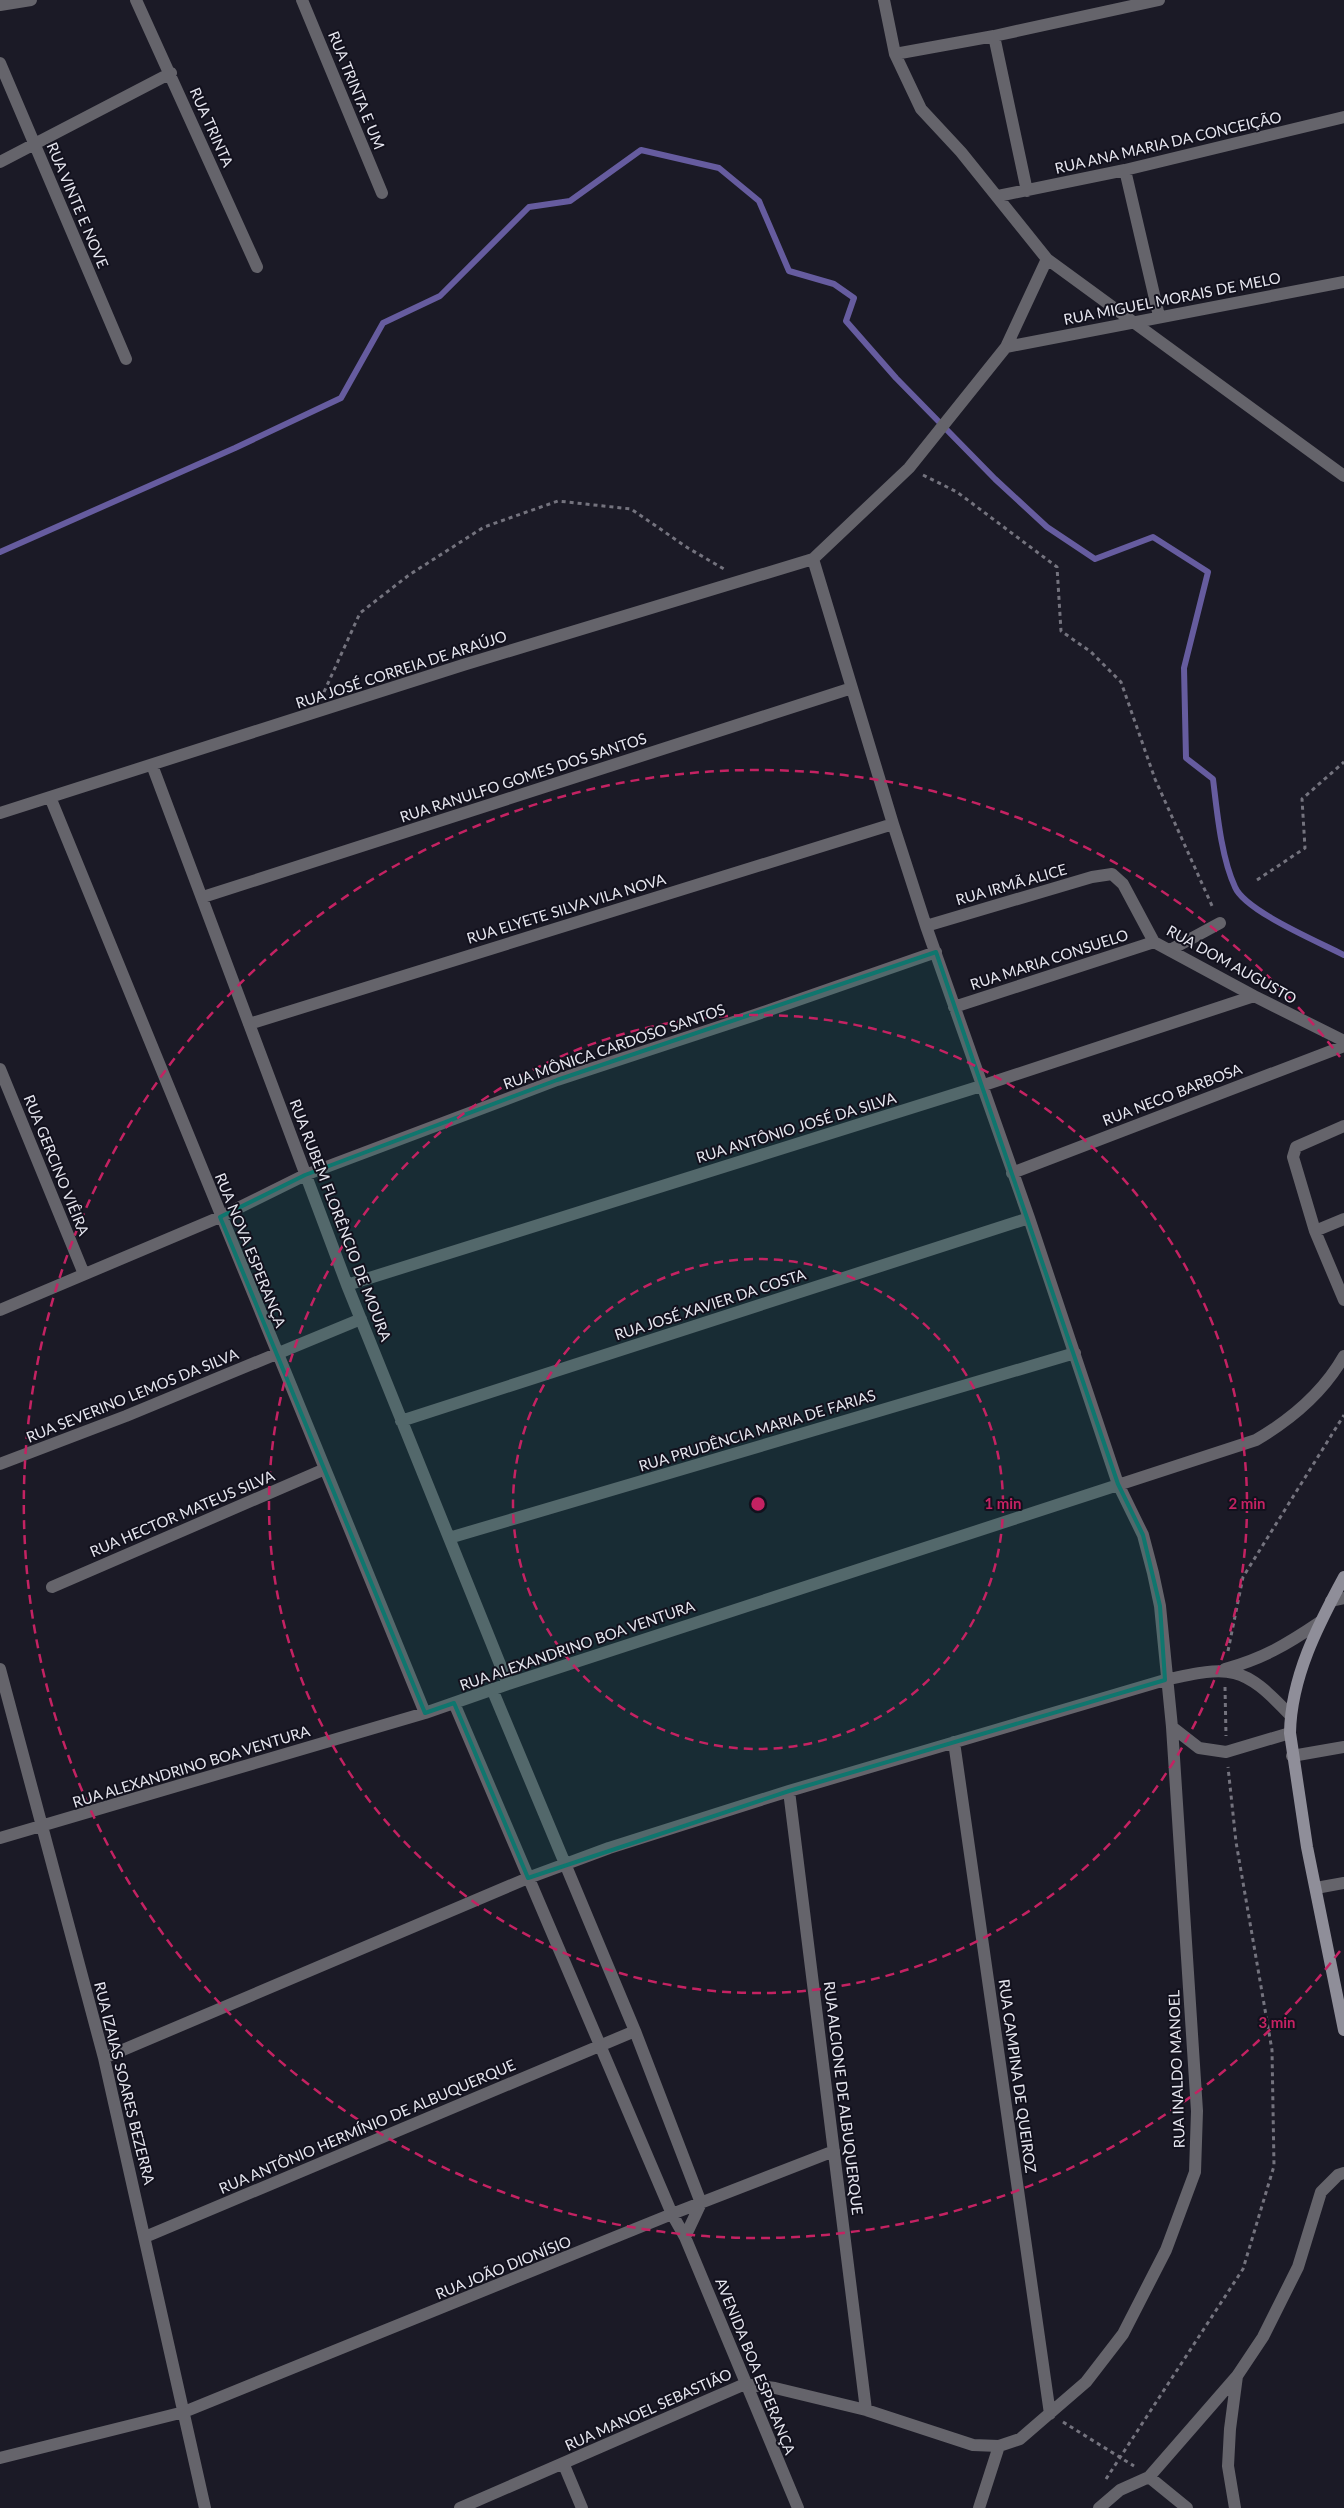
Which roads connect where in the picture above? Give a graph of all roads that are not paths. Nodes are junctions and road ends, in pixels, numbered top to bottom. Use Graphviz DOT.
graph roads {
  1 [pos="31,0"];
  2 [pos="136,0"];
  3 [pos="302,0"];
  4 [pos="884,0"];
  5 [pos="1159,0"];
  6 [pos="0,5"];
  7 [pos="994,36"];
  8 [pos="896,54"];
  9 [pos="0,63"];
  10 [pos="171,73"];
  11 [pos="1344,117"];
  12 [pos="34,145"];
  13 [pos="0,162"];
  14 [pos="1126,170"];
  15 [pos="1027,192"];
  16 [pos="382,193"];
  17 [pos="998,196"];
  18 [pos="1047,259"];
  19 [pos="257,267"];
  20 [pos="1344,282"];
  21 [pos="1159,316"];
  22 [pos="1133,322"];
  23 [pos="1006,347"];
  24 [pos="126,359"];
  25 [pos="1344,476"];
  26 [pos="813,559"];
  27 [pos="852,688"];
  28 [pos="152,765"];
  29 [pos="50,797"];
  30 [pos="0,814"];
  31 [pos="892,824"];
  32 [pos="1105,874"];
  33 [pos="203,896"];
  34 [pos="1220,923"];
  35 [pos="926,926"];
  36 [pos="1154,942"];
  37 [pos="1170,950"];
  38 [pos="936,952"];
  39 [pos="1254,996"];
  40 [pos="954,1007"];
  41 [pos="249,1024"];
  42 [pos="1344,1041"];
  43 [pos="1344,1046"];
  44 [pos="0,1069"];
  45 [pos="981,1086"];
  46 [pos="1344,1126"];
  47 [pos="1012,1173"];
  48 [pos="305,1175"];
  49 [pos="220,1217"];
  50 [pos="1029,1218"];
  51 [pos="1344,1219"];
  52 [pos="1315,1231"];
  53 [pos="84,1274"];
  54 [pos="347,1285"];
  55 [pos="1344,1300"];
  56 [pos="0,1310"];
  57 [pos="361,1319"];
  58 [pos="1075,1352"];
  59 [pos="276,1355"];
  60 [pos="1344,1356"];
  61 [pos="401,1421"];
  62 [pos="0,1464"];
  63 [pos="325,1469"];
  64 [pos="1118,1484"];
  65 [pos="449,1538"];
  66 [pos="1344,1577"];
  67 [pos="52,1587"];
  68 [pos="1338,1600"];
  69 [pos="1320,1622"];
  70 [pos="0,1669"];
  71 [pos="1225,1669"];
  72 [pos="1165,1680"];
  73 [pos="508,1684"];
  74 [pos="492,1690"];
  75 [pos="454,1703"];
  76 [pos="425,1714"];
  77 [pos="1290,1715"];
  78 [pos="1172,1728"];
  79 [pos="1290,1733"];
  80 [pos="954,1742"];
  81 [pos="1344,1746"];
  82 [pos="1292,1756"];
  83 [pos="789,1791"];
  84 [pos="41,1827"];
  85 [pos="0,1838"];
  86 [pos="566,1864"];
  87 [pos="528,1878"];
  88 [pos="1344,1883"];
  89 [pos="1316,1888"];
  90 [pos="1344,2030"];
  91 [pos="635,2031"];
  92 [pos="601,2045"];
  93 [pos="104,2058"];
  94 [pos="834,2151"];
  95 [pos="1344,2174"];
  96 [pos="701,2203"];
  97 [pos="672,2214"];
  98 [pos="145,2237"];
  99 [pos="685,2237"];
  100 [pos="1238,2376"];
  101 [pos="745,2384"];
  102 [pos="866,2410"];
  103 [pos="184,2412"];
  104 [pos="1050,2414"];
  105 [pos="999,2446"];
  106 [pos="0,2458"];
  107 [pos="564,2464"];
  108 [pos="1149,2477"];
  109 [pos="205,2508"];
  110 [pos="460,2508"];
  111 [pos="582,2508"];
  112 [pos="798,2508"];
  113 [pos="979,2508"];
  114 [pos="1099,2508"];
  115 [pos="1187,2508"];
  116 [pos="1234,2508"];
  1 -- 6 [label="street"];
  2 -- 10 [label="street, RUA TRINTA"];
  3 -- 16 [label="street, RUA TRINTA E UM"];
  4 -- 8 [label="street"];
  5 -- 7 [label="street"];
  7 -- 8 [label="street"];
  7 -- 15 [label="street"];
  8 -- 17 [label="street"];
  9 -- 12 [label="street, RUA VINTE E NOVE"];
  10 -- 12 [label="street"];
  10 -- 19 [label="street, RUA TRINTA"];
  11 -- 14 [label="street, RUA ANA MARIA DA CONCEIÇÃO"];
  12 -- 13 [label="street"];
  12 -- 24 [label="street, RUA VINTE E NOVE"];
  14 -- 15 [label="street, RUA ANA MARIA DA CONCEIÇÃO"];
  14 -- 21 [label="street"];
  15 -- 17 [label="street, RUA ANA MARIA DA CONCEIÇÃO"];
  17 -- 18 [label="street"];
  18 -- 22 [label="street"];
  18 -- 23 [label="street"];
  20 -- 21 [label="street, RUA MIGUEL MORAIS DE MELO"];
  21 -- 22 [label="street, RUA MIGUEL MORAIS DE MELO"];
  22 -- 23 [label="street, RUA MIGUEL MORAIS DE MELO"];
  22 -- 25 [label="street"];
  23 -- 26 [label="street"];
  26 -- 27 [label="street, RUA INALDO MANOEL"];
  26 -- 28 [label="street, RUA JOSÉ CORREIA DE ARAÚJO"];
  27 -- 31 [label="street, RUA INALDO MANOEL"];
  27 -- 33 [label="street, RUA RANULFO GOMES DOS SANTOS"];
  28 -- 29 [label="street, RUA JOSÉ CORREIA DE ARAÚJO"];
  28 -- 33 [label="street, RUA RUBEM FLORÊNCIO DE MOURA"];
  29 -- 30 [label="street, RUA JOSÉ CORREIA DE ARAÚJO"];
  29 -- 49 [label="street, RUA NOVA ESPERANÇA"];
  31 -- 35 [label="street, RUA INALDO MANOEL"];
  31 -- 41 [label="street, RUA ELYETE SILVA VILA NOVA"];
  32 -- 35 [label="street, RUA IRMÃ ALICE"];
  32 -- 36 [label="street, RUA DOM AUGUSTO"];
  33 -- 41 [label="street, RUA RUBEM FLORÊNCIO DE MOURA"];
  34 -- 37 [label="street"];
  35 -- 38 [label="street, RUA INALDO MANOEL"];
  36 -- 37 [label="street, RUA DOM AUGUSTO"];
  36 -- 40 [label="street, RUA MARIA CONSUELO"];
  37 -- 39 [label="street, RUA DOM AUGUSTO"];
  38 -- 40 [label="street, RUA INALDO MANOEL"];
  38 -- 48 [label="street, RUA MÔNICA CARDOSO SANTOS"];
  39 -- 42 [label="street, RUA DOM AUGUSTO"];
  39 -- 45 [label="street, RUA ANTÔNIO JOSÉ DA SILVA"];
  40 -- 45 [label="street, RUA INALDO MANOEL"];
  41 -- 48 [label="street, RUA RUBEM FLORÊNCIO DE MOURA"];
  43 -- 47 [label="street, RUA NECO BARBOSA"];
  44 -- 53 [label="street, RUA GERCINO VIÊIRA"];
  45 -- 47 [label="street, RUA INALDO MANOEL"];
  45 -- 54 [label="street, RUA ANTÔNIO JOSÉ DA SILVA"];
  46 -- 52 [label="street"];
  47 -- 50 [label="street, RUA INALDO MANOEL"];
  48 -- 49 [label="street, RUA MÔNICA CARDOSO SANTOS"];
  48 -- 54 [label="street, RUA RUBEM FLORÊNCIO DE MOURA"];
  49 -- 53 [label="street, RUA MÔNICA CARDOSO SANTOS"];
  49 -- 59 [label="street, RUA NOVA ESPERANÇA"];
  50 -- 58 [label="street, RUA INALDO MANOEL"];
  50 -- 61 [label="street, RUA JOSÉ XAVIER DA COSTA"];
  51 -- 52 [label="street"];
  52 -- 55 [label="street"];
  53 -- 56 [label="street, RUA MÔNICA CARDOSO SANTOS"];
  54 -- 57 [label="street, RUA RUBEM FLORÊNCIO DE MOURA"];
  57 -- 59 [label="street, RUA SEVERINO LEMOS DA SILVA"];
  57 -- 61 [label="street, RUA RUBEM FLORÊNCIO DE MOURA"];
  58 -- 64 [label="street, RUA INALDO MANOEL"];
  58 -- 65 [label="street, RUA PRUDÊNCIA MARIA DE FARIAS"];
  59 -- 62 [label="street, RUA SEVERINO LEMOS DA SILVA"];
  59 -- 63 [label="street, RUA NOVA ESPERANÇA"];
  60 -- 64 [label="street, RUA ALEXANDRINO BOA VENTURA"];
  61 -- 65 [label="street, RUA RUBEM FLORÊNCIO DE MOURA"];
  63 -- 67 [label="street, RUA HECTOR MATEUS SILVA"];
  63 -- 76 [label="street, RUA NOVA ESPERANÇA"];
  64 -- 72 [label="street, RUA INALDO MANOEL"];
  64 -- 73 [label="street, RUA ALEXANDRINO BOA VENTURA"];
  65 -- 73 [label="street, RUA RUBEM FLORÊNCIO DE MOURA"];
  66 -- 68 [label="street"];
  68 -- 69 [label="street"];
  69 -- 71 [label="street"];
  69 -- 77 [label="street"];
  70 -- 84 [label="street, RUA IZAIAS SOARES BEZERRA"];
  71 -- 72 [label="street"];
  71 -- 77 [label="street"];
  72 -- 78 [label="street, RUA INALDO MANOEL"];
  72 -- 80 [label="street"];
  73 -- 74 [label="street, RUA ALEXANDRINO BOA VENTURA"];
  74 -- 75 [label="street, RUA ALEXANDRINO BOA VENTURA"];
  74 -- 86 [label="street"];
  75 -- 76 [label="street, RUA ALEXANDRINO BOA VENTURA"];
  75 -- 87 [label="street, AVENIDA BOA ESPERANÇA"];
  76 -- 84 [label="street, RUA ALEXANDRINO BOA VENTURA"];
  77 -- 79 [label="street"];
  78 -- 79 [label="street"];
  78 -- 104 [label="street, RUA INALDO MANOEL"];
  79 -- 82 [label="street"];
  80 -- 83 [label="street"];
  80 -- 104 [label="street, RUA CAMPINA DE QUEIROZ"];
  81 -- 82 [label="street"];
  82 -- 89 [label="street"];
  83 -- 86 [label="street"];
  83 -- 94 [label="street, RUA ALCIONE DE ALBUQUERQUE"];
  84 -- 85 [label="street, RUA ALEXANDRINO BOA VENTURA"];
  84 -- 93 [label="street, RUA IZAIAS SOARES BEZERRA"];
  86 -- 87 [label="street"];
  86 -- 91 [label="street"];
  87 -- 92 [label="street, AVENIDA BOA ESPERANÇA"];
  87 -- 93 [label="street"];
  88 -- 89 [label="street"];
  89 -- 90 [label="street"];
  91 -- 92 [label="street, RUA ANTÔNIO HERMÍNIO DE ALBUQUERQUE"];
  91 -- 96 [label="street"];
  92 -- 97 [label="street, AVENIDA BOA ESPERANÇA"];
  92 -- 98 [label="street, RUA ANTÔNIO HERMÍNIO DE ALBUQUERQUE"];
  93 -- 98 [label="street, RUA IZAIAS SOARES BEZERRA"];
  94 -- 96 [label="street, RUA JOÃO DIONÍSIO"];
  94 -- 102 [label="street, RUA ALCIONE DE ALBUQUERQUE"];
  95 -- 100 [label="street"];
  96 -- 97 [label="street, RUA JOÃO DIONÍSIO"];
  96 -- 99 [label="street"];
  97 -- 99 [label="street, AVENIDA BOA ESPERANÇA"];
  97 -- 103 [label="street, RUA JOÃO DIONÍSIO"];
  98 -- 103 [label="street, RUA IZAIAS SOARES BEZERRA"];
  99 -- 101 [label="street, AVENIDA BOA ESPERANÇA"];
  100 -- 108 [label="street"];
  100 -- 116 [label="street"];
  101 -- 102 [label="street, RUA MANOEL SEBASTIÃO"];
  101 -- 107 [label="street, RUA MANOEL SEBASTIÃO"];
  101 -- 112 [label="street, AVENIDA BOA ESPERANÇA"];
  102 -- 105 [label="street, RUA MANOEL SEBASTIÃO"];
  103 -- 106 [label="street, RUA JOÃO DIONÍSIO"];
  103 -- 109 [label="street, RUA IZAIAS SOARES BEZERRA"];
  104 -- 105 [label="street, RUA MANOEL SEBASTIÃO"];
  105 -- 113 [label="street"];
  107 -- 110 [label="street, RUA MANOEL SEBASTIÃO"];
  107 -- 111 [label="street"];
  108 -- 114 [label="street"];
  108 -- 115 [label="street"];
}
